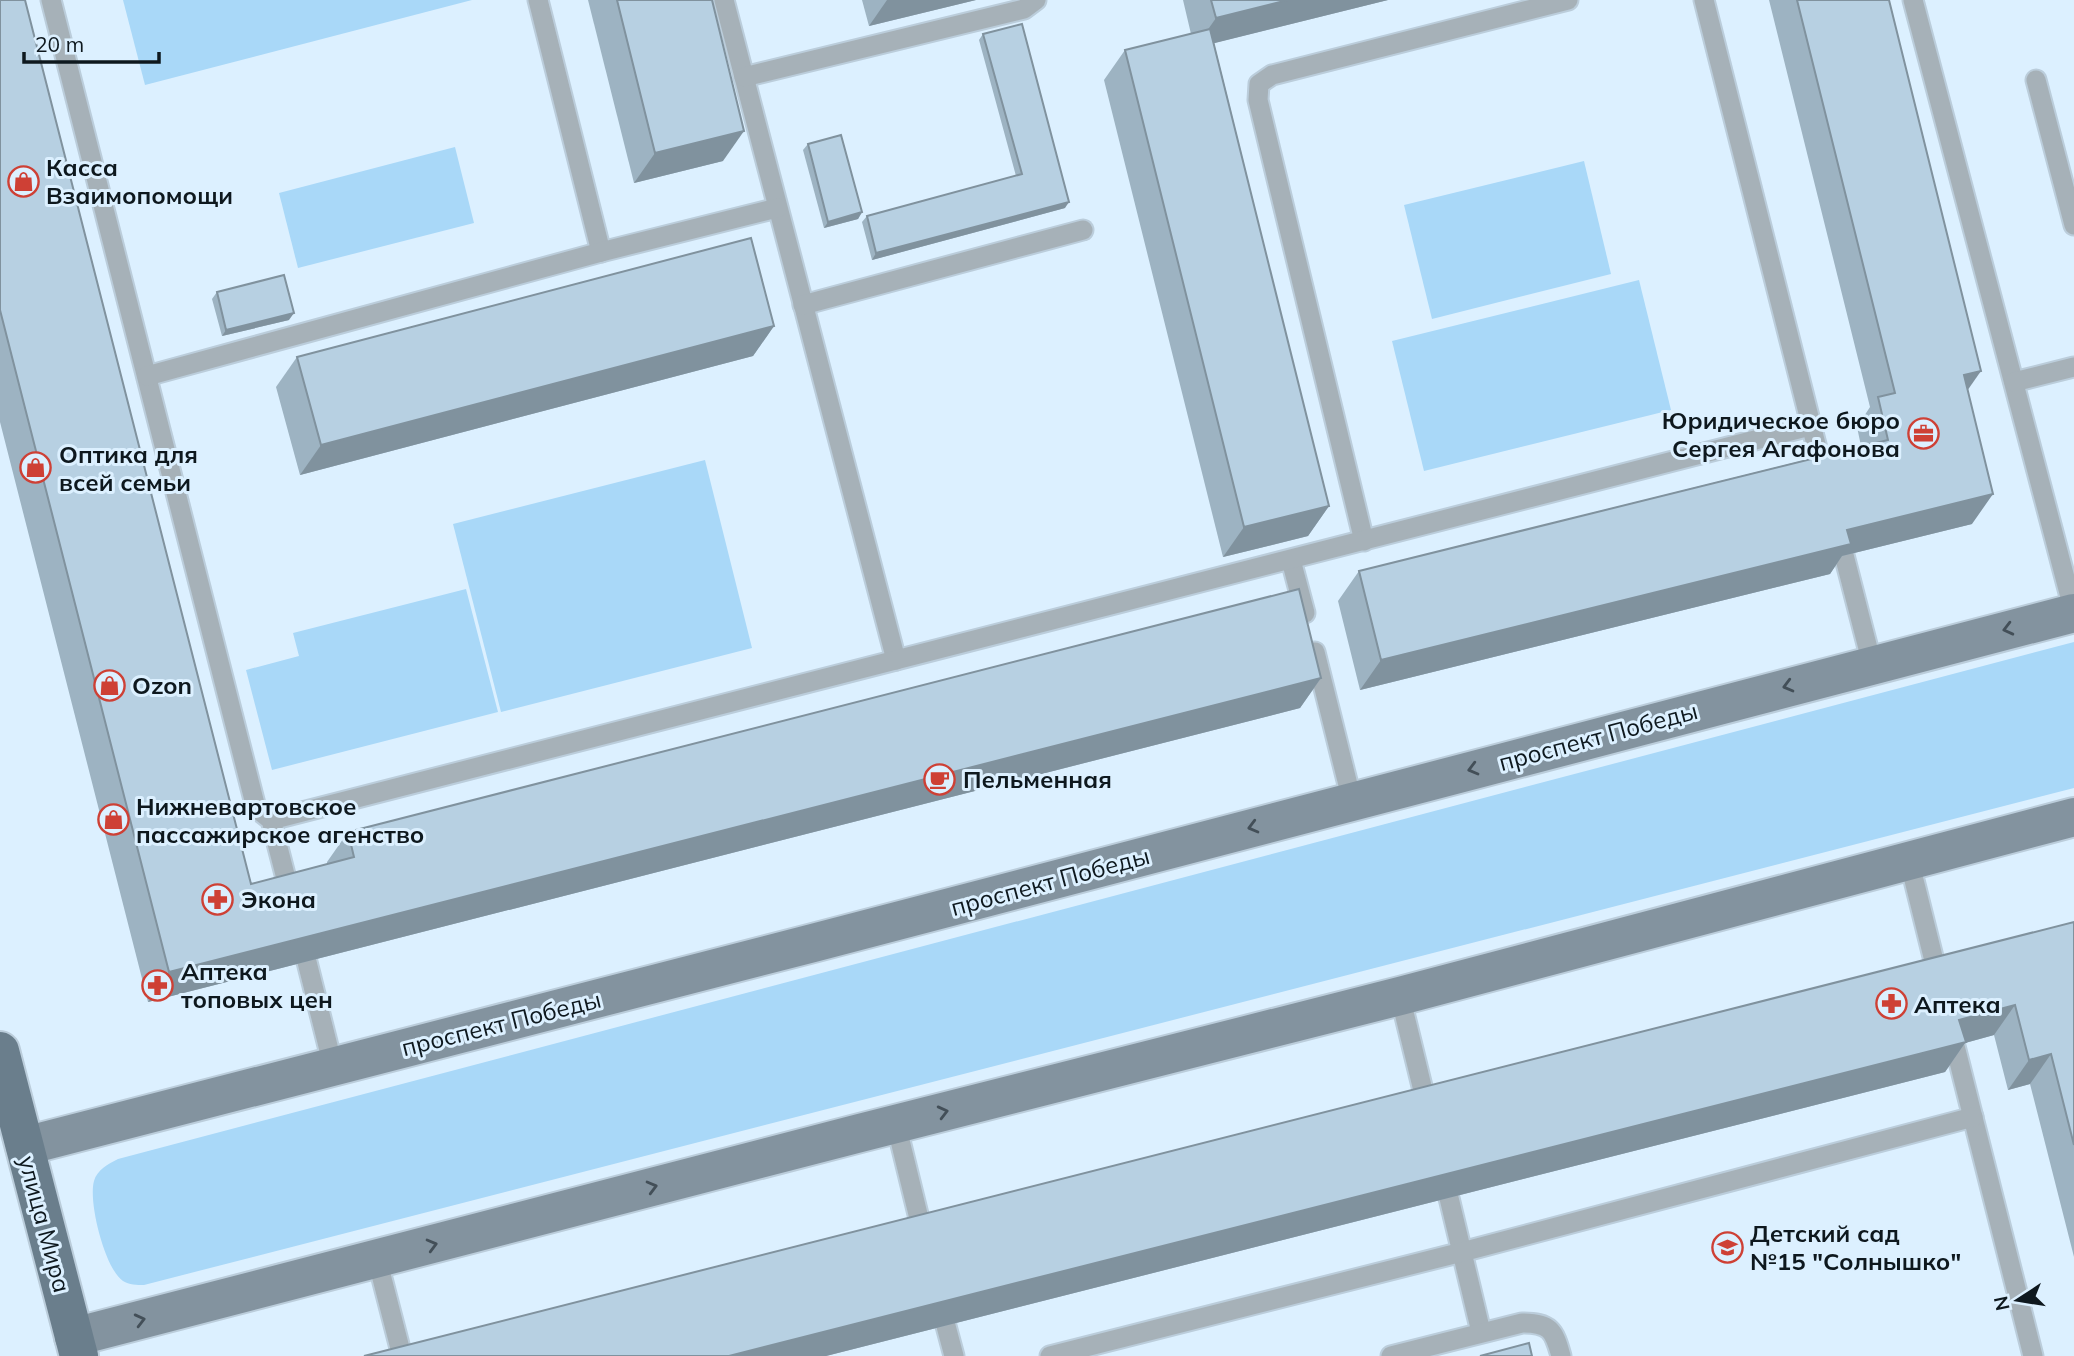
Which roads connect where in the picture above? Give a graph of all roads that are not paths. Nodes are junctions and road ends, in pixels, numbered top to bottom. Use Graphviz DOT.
graph roads {
  1 [pos="51,0"];
  2 [pos="538,0"];
  3 [pos="724,0"];
  4 [pos="1037,0"];
  5 [pos="1568,0"];
  6 [pos="1704,0"];
  7 [pos="1913,0"];
  8 [pos="744,77"];
  9 [pos="2036,80"];
  10 [pos="777,208"];
  11 [pos="2074,225"];
  12 [pos="1083,230"];
  13 [pos="601,252"];
  14 [pos="803,305"];
  15 [pos="2074,367"];
  16 [pos="147,376"];
  17 [pos="2014,382"];
  18 [pos="1811,426"];
  19 [pos="1825,480"];
  20 [pos="1364,541"];
  21 [pos="1844,555"];
  22 [pos="1291,560"];
  23 [pos="2074,612"];
  24 [pos="896,660"];
  25 [pos="1872,664"];
  26 [pos="1352,801"];
  27 [pos="2074,817"];
  28 [pos="271,820"];
  29 [pos="1909,860"];
  30 [pos="291,898"];
  31 [pos="307,962"];
  32 [pos="1939,981"];
  33 [pos="1400,996"];
  34 [pos="1955,1046"];
  35 [pos="0,1051"];
  36 [pos="333,1066"];
  37 [pos="1428,1111"];
  38 [pos="1973,1117"];
  39 [pos="896,1124"];
  40 [pos="24,1146"];
  41 [pos="1449,1198"];
  42 [pos="924,1239"];
  43 [pos="1462,1252"];
  44 [pos="377,1259"];
  45 [pos="946,1326"];
  46 [pos="1481,1332"];
  47 [pos="75,1351"];
  48 [pos="402,1356"];
  49 [pos="954,1356"];
  50 [pos="1050,1356"];
  51 [pos="1391,1356"];
  52 [pos="1561,1356"];
  53 [pos="2033,1356"];
  1 -- 16 [label="lane"];
  2 -- 13 [label="lane"];
  3 -- 8 [label="lane"];
  4 -- 8 [label="lane"];
  5 -- 20 [label="lane"];
  6 -- 18 [label="lane"];
  7 -- 17 [label="lane"];
  8 -- 10 [label="lane"];
  9 -- 11 [label="lane"];
  10 -- 13 [label="lane"];
  10 -- 14 [label="lane"];
  12 -- 14 [label="lane"];
  13 -- 16 [label="lane"];
  14 -- 24 [label="lane"];
  15 -- 17 [label="lane"];
  16 -- 28 [label="lane"];
  17 -- 23 [label="lane"];
  18 -- 19 [label="lane"];
  18 -- 20 [label="lane"];
  20 -- 22 [label="lane"];
  21 -- 25 [label="lane"];
  22 -- 24 [label="lane"];
  22 -- 26 [label="lane"];
  23 -- 25 [label="main road, проспект Победы, one-way"];
  24 -- 28 [label="lane"];
  25 -- 26 [label="main road, проспект Победы, one-way"];
  26 -- 36 [label="main road, проспект Победы, one-way"];
  27 -- 29 [label="main road"];
  28 -- 30 [label="lane"];
  29 -- 32 [label="lane"];
  29 -- 33 [label="main road"];
  31 -- 36 [label="lane"];
  33 -- 37 [label="lane"];
  39 -- 33 [label="main road, one-way"];
  34 -- 38 [label="lane"];
  35 -- 40 [label="main road, улица Мира"];
  36 -- 40 [label="main road, проспект Победы"];
  38 -- 43 [label="lane"];
  38 -- 53 [label="lane"];
  39 -- 42 [label="lane"];
  44 -- 39 [label="main road, one-way"];
  40 -- 47 [label="main road, улица Мира"];
  41 -- 43 [label="lane"];
  43 -- 46 [label="lane"];
  43 -- 50 [label="lane"];
  47 -- 44 [label="main road, one-way"];
  44 -- 48 [label="lane"];
  45 -- 49 [label="lane"];
  46 -- 51 [label="lane"];
  46 -- 52 [label="lane"];
}
